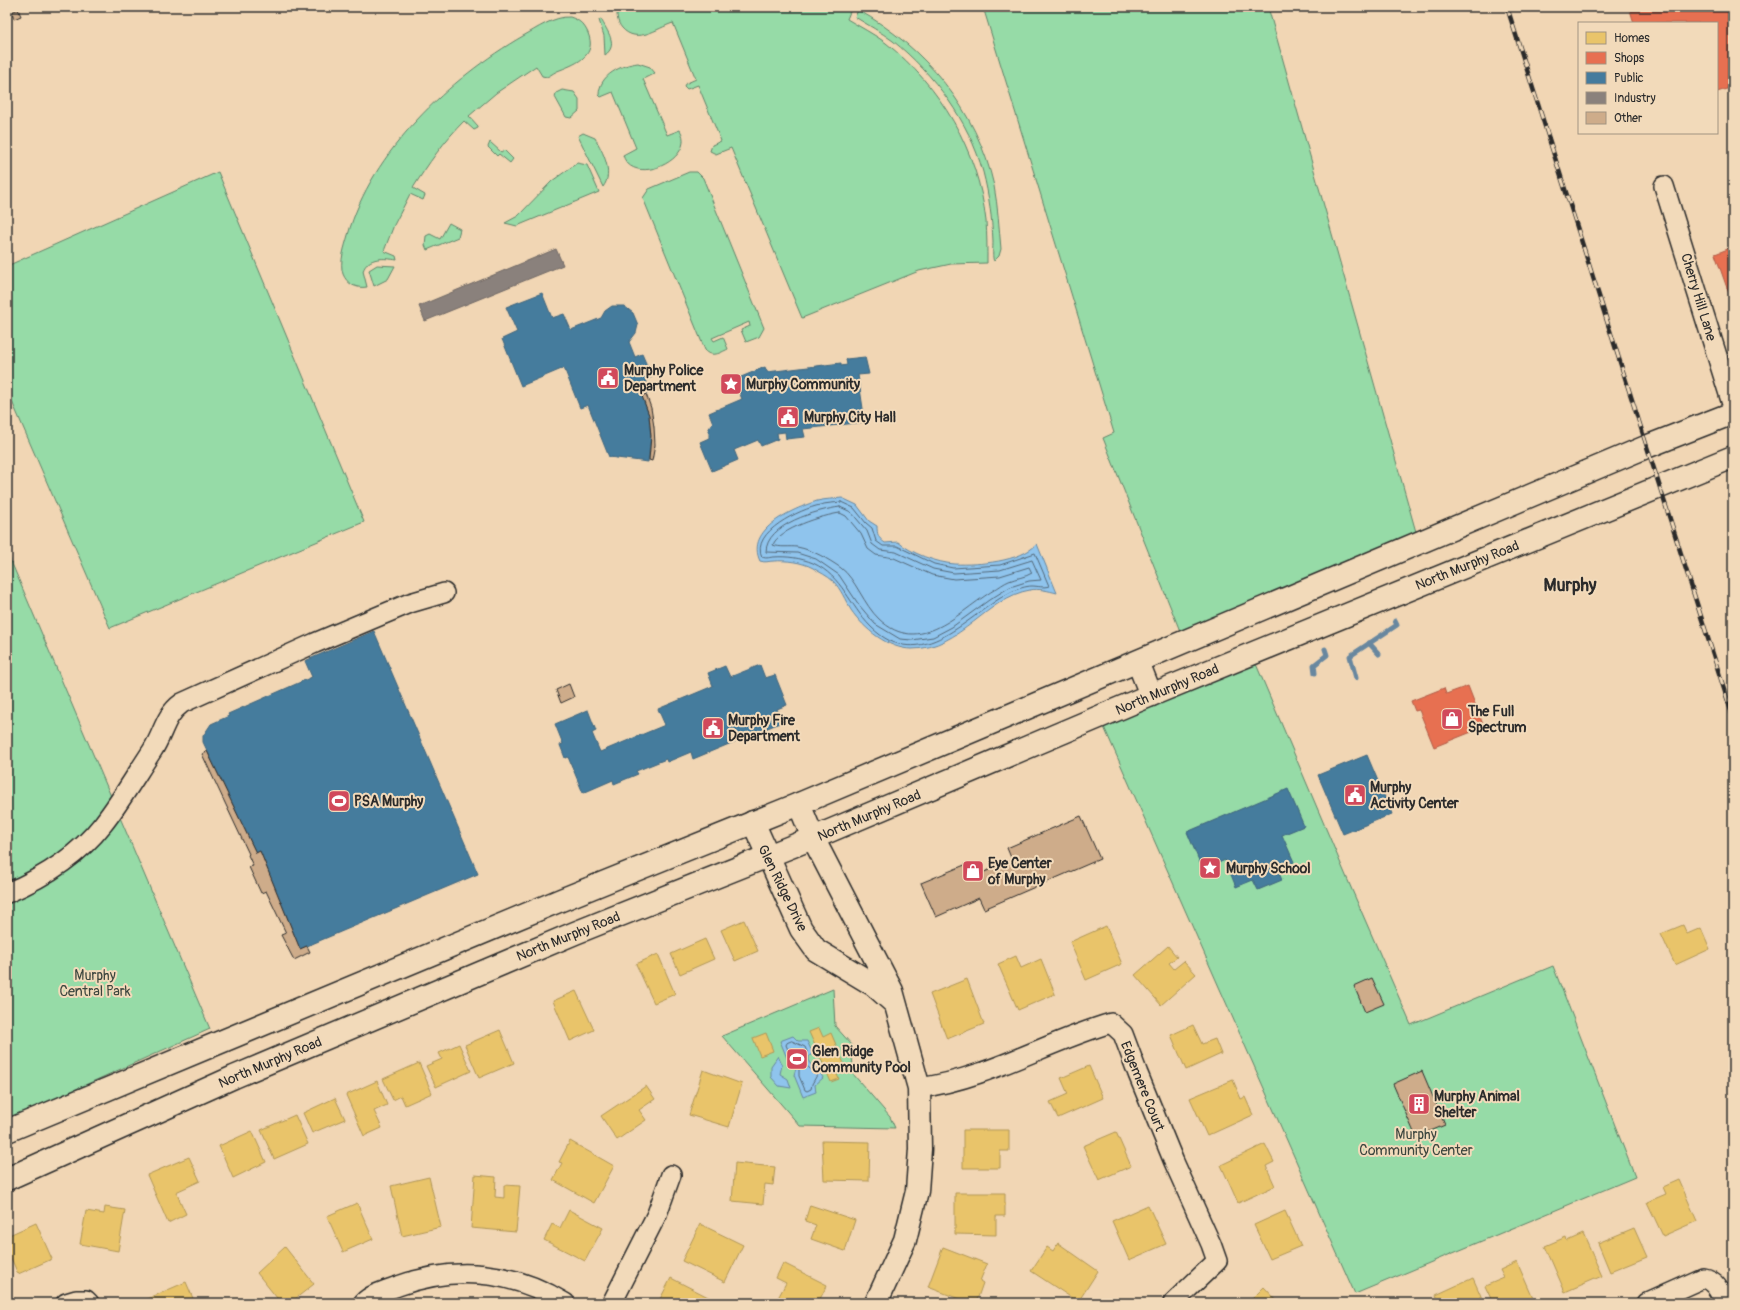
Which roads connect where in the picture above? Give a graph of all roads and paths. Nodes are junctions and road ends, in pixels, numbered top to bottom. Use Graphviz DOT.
graph roads {
  1 [pos="1664,186"];
  2 [pos="1733,407"];
  3 [pos="1733,413"];
  4 [pos="1733,457"];
  5 [pos="444,593"];
  6 [pos="1138,662"];
  7 [pos="1117,671"];
  8 [pos="1151,695"];
  9 [pos="1131,703"];
  10 [pos="799,804"];
  11 [pos="753,822"];
  12 [pos="814,838"];
  13 [pos="767,857"];
  14 [pos="7,893"];
  15 [pos="897,1005"];
  16 [pos="919,1088"];
  17 [pos="7,1131"];
  18 [pos="672,1175"];
  19 [pos="7,1179"];
  20 [pos="87,1302"];
  21 [pos="66,1303"];
  22 [pos="363,1303"];
  23 [pos="565,1303"];
  24 [pos="612,1303"];
  25 [pos="876,1303"];
  26 [pos="1173,1303"];
  27 [pos="1647,1303"];
  28 [pos="1726,1303"];
  1 -- 2 [label="street, Cherry Hill Lane"];
  3 -- 6 [label="main road"];
  4 -- 8 [label="main road, North Murphy Road"];
  5 -- 14 [label="street"];
  6 -- 7 [label="main road"];
  6 -- 8 [label="main road"];
  7 -- 9 [label="main road"];
  7 -- 10 [label="main road"];
  8 -- 9 [label="main road, North Murphy Road"];
  9 -- 12 [label="main road, North Murphy Road"];
  10 -- 11 [label="main road"];
  10 -- 12 [label="main road"];
  11 -- 13 [label="main road, Glen Ridge Drive"];
  11 -- 17 [label="main road"];
  12 -- 13 [label="main road, North Murphy Road"];
  12 -- 15 [label="main road"];
  13 -- 15 [label="main road, Glen Ridge Drive"];
  13 -- 19 [label="main road, North Murphy Road"];
  15 -- 16 [label="main road"];
  16 -- 25 [label="main road"];
  16 -- 26 [label="street, Edgemere Court"];
  18 -- 24 [label="street"];
  20 -- 21 [label="street"];
  22 -- 23 [label="street"];
  27 -- 28 [label="street"];
}
